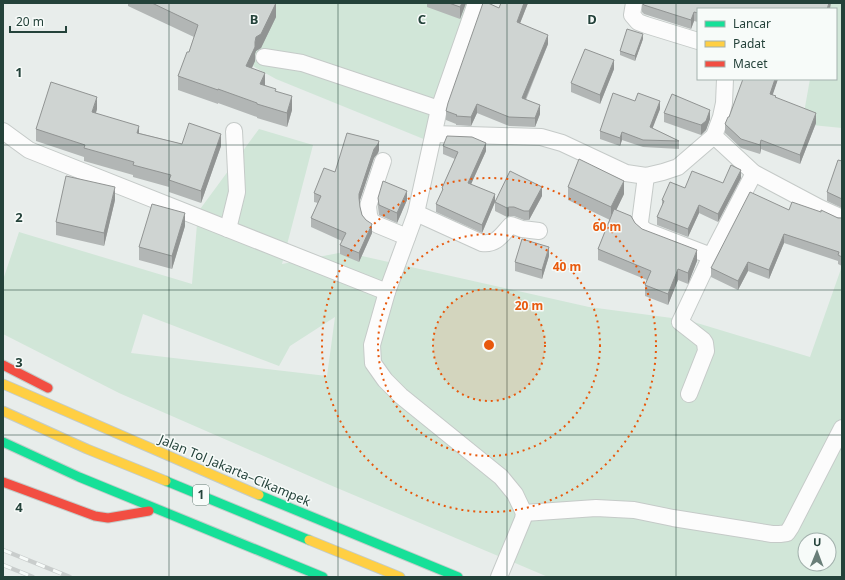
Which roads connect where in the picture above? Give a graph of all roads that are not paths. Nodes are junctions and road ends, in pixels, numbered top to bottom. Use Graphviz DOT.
graph roads {
  1 [pos="476,3"];
  2 [pos="629,4"];
  3 [pos="697,41"];
  4 [pos="264,57"];
  5 [pos="725,80"];
  6 [pos="439,109"];
  7 [pos="3,131"];
  8 [pos="234,131"];
  9 [pos="434,134"];
  10 [pos="714,136"];
  11 [pos="383,160"];
  12 [pos="754,173"];
  13 [pos="646,176"];
  14 [pos="416,213"];
  15 [pos="842,218"];
  16 [pos="228,229"];
  17 [pos="539,231"];
  18 [pos="407,237"];
  19 [pos="711,256"];
  20 [pos="387,292"];
  21 [pos="3,366"];
  22 [pos="3,384"];
  23 [pos="59,394"];
  24 [pos="689,394"];
  25 [pos="3,411"];
  26 [pos="122,426"];
  27 [pos="842,428"];
  28 [pos="3,442"];
  29 [pos="3,446"];
  30 [pos="3,482"];
  31 [pos="255,493"];
  32 [pos="149,511"];
  33 [pos="523,516"];
  34 [pos="309,577"];
  35 [pos="323,577"];
  36 [pos="400,577"];
  37 [pos="458,577"];
  38 [pos="498,577"];
  1 -- 6 [label="street"];
  2 -- 3 [label="street"];
  4 -- 6 [label="street"];
  5 -- 10 [label="street"];
  6 -- 9 [label="street"];
  7 -- 16 [label="street"];
  8 -- 16 [label="street"];
  9 -- 13 [label="street"];
  9 -- 14 [label="street"];
  10 -- 12 [label="street"];
  10 -- 13 [label="street"];
  11 -- 18 [label="street"];
  12 -- 15 [label="street"];
  12 -- 19 [label="street"];
  13 -- 19 [label="street"];
  14 -- 17 [label="street"];
  14 -- 18 [label="street"];
  16 -- 20 [label="street"];
  18 -- 20 [label="street"];
  19 -- 24 [label="street"];
  20 -- 33 [label="street"];
  21 -- 23 [label="highway"];
  22 -- 31 [label="highway, Jalan Tol Jakarta–Cikampek / 1"];
  25 -- 36 [label="highway, 1"];
  26 -- 31 [label="highway"];
  27 -- 33 [label="street"];
  28 -- 35 [label="highway, 1"];
  29 -- 32 [label="highway"];
  30 -- 32 [label="highway"];
  31 -- 37 [label="highway, Jalan Tol Jakarta–Cikampek / 1"];
  32 -- 34 [label="highway"];
  33 -- 38 [label="street"];
}
